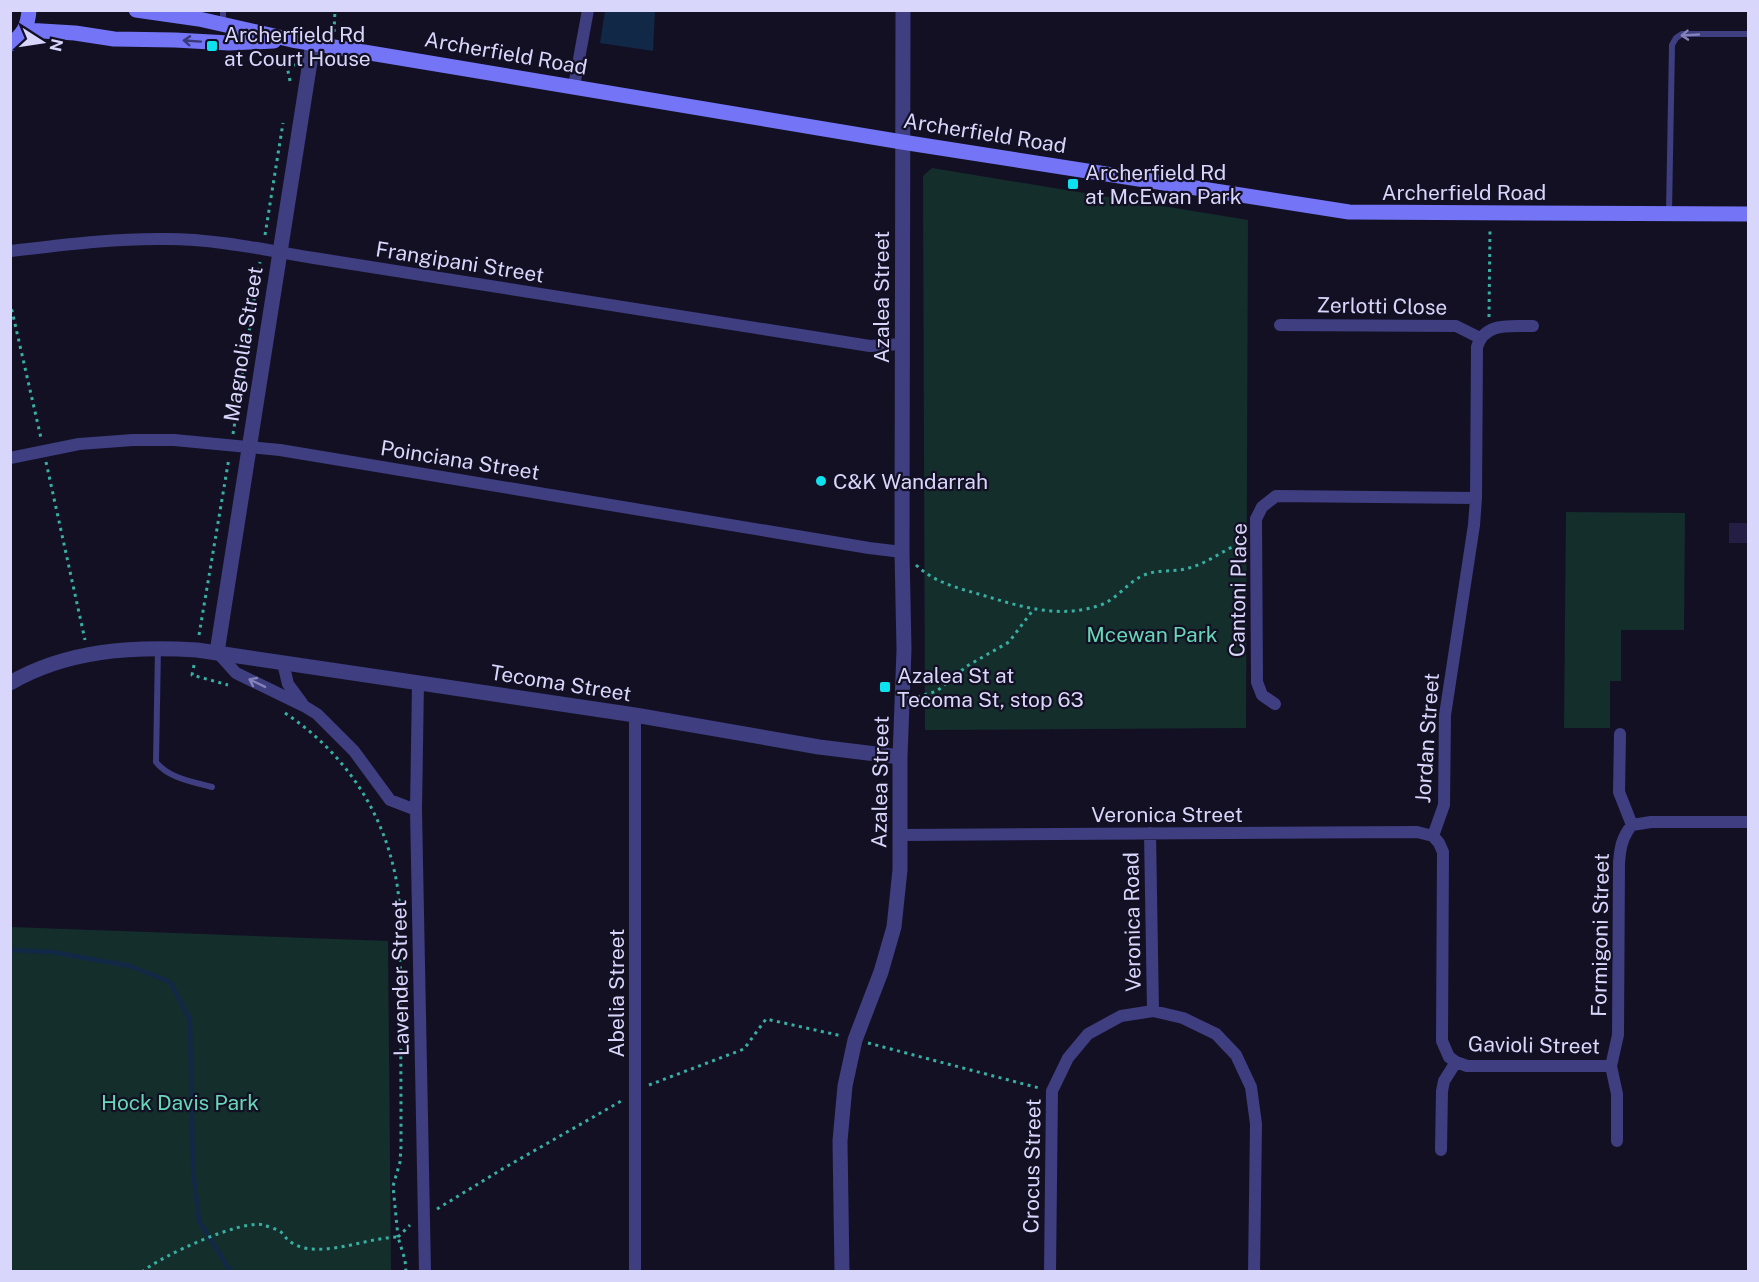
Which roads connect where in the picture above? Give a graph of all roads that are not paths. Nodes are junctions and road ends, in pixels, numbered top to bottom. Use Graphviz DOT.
graph roads {
  1 [pos="29,10"];
  2 [pos="136,10"];
  3 [pos="588,10"];
  4 [pos="903,10"];
  5 [pos="223,17"];
  6 [pos="25,30"];
  7 [pos="1749,34"];
  8 [pos="292,40"];
  9 [pos="313,43"];
  10 [pos="10,44"];
  11 [pos="574,86"];
  12 [pos="902,142"];
  13 [pos="1669,214"];
  14 [pos="1749,214"];
  15 [pos="10,251"];
  16 [pos="279,252"];
  17 [pos="1280,325"];
  18 [pos="1533,326"];
  19 [pos="1484,335"];
  20 [pos="902,344"];
  21 [pos="248,447"];
  22 [pos="10,458"];
  23 [pos="1476,498"];
  24 [pos="902,552"];
  25 [pos="158,648"];
  26 [pos="217,652"];
  27 [pos="283,663"];
  28 [pos="10,683"];
  29 [pos="418,683"];
  30 [pos="1275,704"];
  31 [pos="304,706"];
  32 [pos="635,715"];
  33 [pos="1620,734"];
  34 [pos="900,757"];
  35 [pos="212,787"];
  36 [pos="416,810"];
  37 [pos="1749,822"];
  38 [pos="1632,825"];
  39 [pos="1150,833"];
  40 [pos="901,835"];
  41 [pos="1433,836"];
  42 [pos="1153,1011"];
  43 [pos="1456,1062"];
  44 [pos="1611,1066"];
  45 [pos="1617,1141"];
  46 [pos="1441,1150"];
  47 [pos="425,1272"];
  48 [pos="635,1272"];
  49 [pos="842,1272"];
  50 [pos="1050,1272"];
  51 [pos="1254,1272"];
  1 -- 6 [label="main road"];
  2 -- 5 [label="main road, Archerfield Road"];
  3 -- 11 [label="street"];
  4 -- 12 [label="street, Azalea Street"];
  5 -- 8 [label="main road, Archerfield Road"];
  8 -- 6 [label="main road, Archerfield Road, one-way"];
  6 -- 10 [label="main road"];
  7 -- 13 [label="lane, one-way"];
  8 -- 9 [label="main road, Archerfield Road"];
  9 -- 11 [label="main road, Archerfield Road"];
  9 -- 16 [label="street, Magnolia Street"];
  11 -- 12 [label="main road, Archerfield Road"];
  12 -- 13 [label="main road, Archerfield Road"];
  12 -- 20 [label="street, Azalea Street"];
  13 -- 14 [label="main road, Archerfield Road"];
  15 -- 16 [label="street, Frangipani Street"];
  16 -- 20 [label="street, Frangipani Street"];
  16 -- 21 [label="street, Magnolia Street"];
  17 -- 19 [label="street, Zerlotti Close"];
  18 -- 19 [label="street"];
  19 -- 23 [label="street, Jordan Street"];
  20 -- 24 [label="street, Azalea Street"];
  21 -- 22 [label="street, Poinciana Street"];
  21 -- 24 [label="street, Poinciana Street"];
  21 -- 26 [label="street, Magnolia Street"];
  23 -- 30 [label="street, Cantoni Place"];
  23 -- 41 [label="street, Jordan Street"];
  24 -- 34 [label="street, Azalea Street"];
  25 -- 26 [label="street, Tecoma Street"];
  25 -- 28 [label="street, Tecoma Street"];
  25 -- 35 [label="lane"];
  26 -- 27 [label="street, Tecoma Street"];
  31 -- 26 [label="street, one-way"];
  27 -- 29 [label="street, Tecoma Street"];
  27 -- 31 [label="street"];
  29 -- 32 [label="street, Tecoma Street"];
  29 -- 36 [label="street, Lavender Street"];
  31 -- 36 [label="street"];
  32 -- 34 [label="street, Tecoma Street"];
  32 -- 48 [label="street, Abelia Street"];
  33 -- 38 [label="street"];
  34 -- 40 [label="street, Azalea Street"];
  36 -- 47 [label="street, Lavender Street"];
  37 -- 38 [label="street"];
  38 -- 44 [label="street, Formigoni Street"];
  39 -- 40 [label="street, Veronica Street"];
  39 -- 41 [label="street, Veronica Street"];
  39 -- 42 [label="street, Veronica Road"];
  40 -- 49 [label="street, Azalea Street"];
  41 -- 43 [label="street"];
  42 -- 50 [label="street, Crocus Street"];
  42 -- 51 [label="street"];
  43 -- 44 [label="street, Gavioli Street"];
  43 -- 46 [label="street"];
  44 -- 45 [label="street, Formigoni Street"];
}
